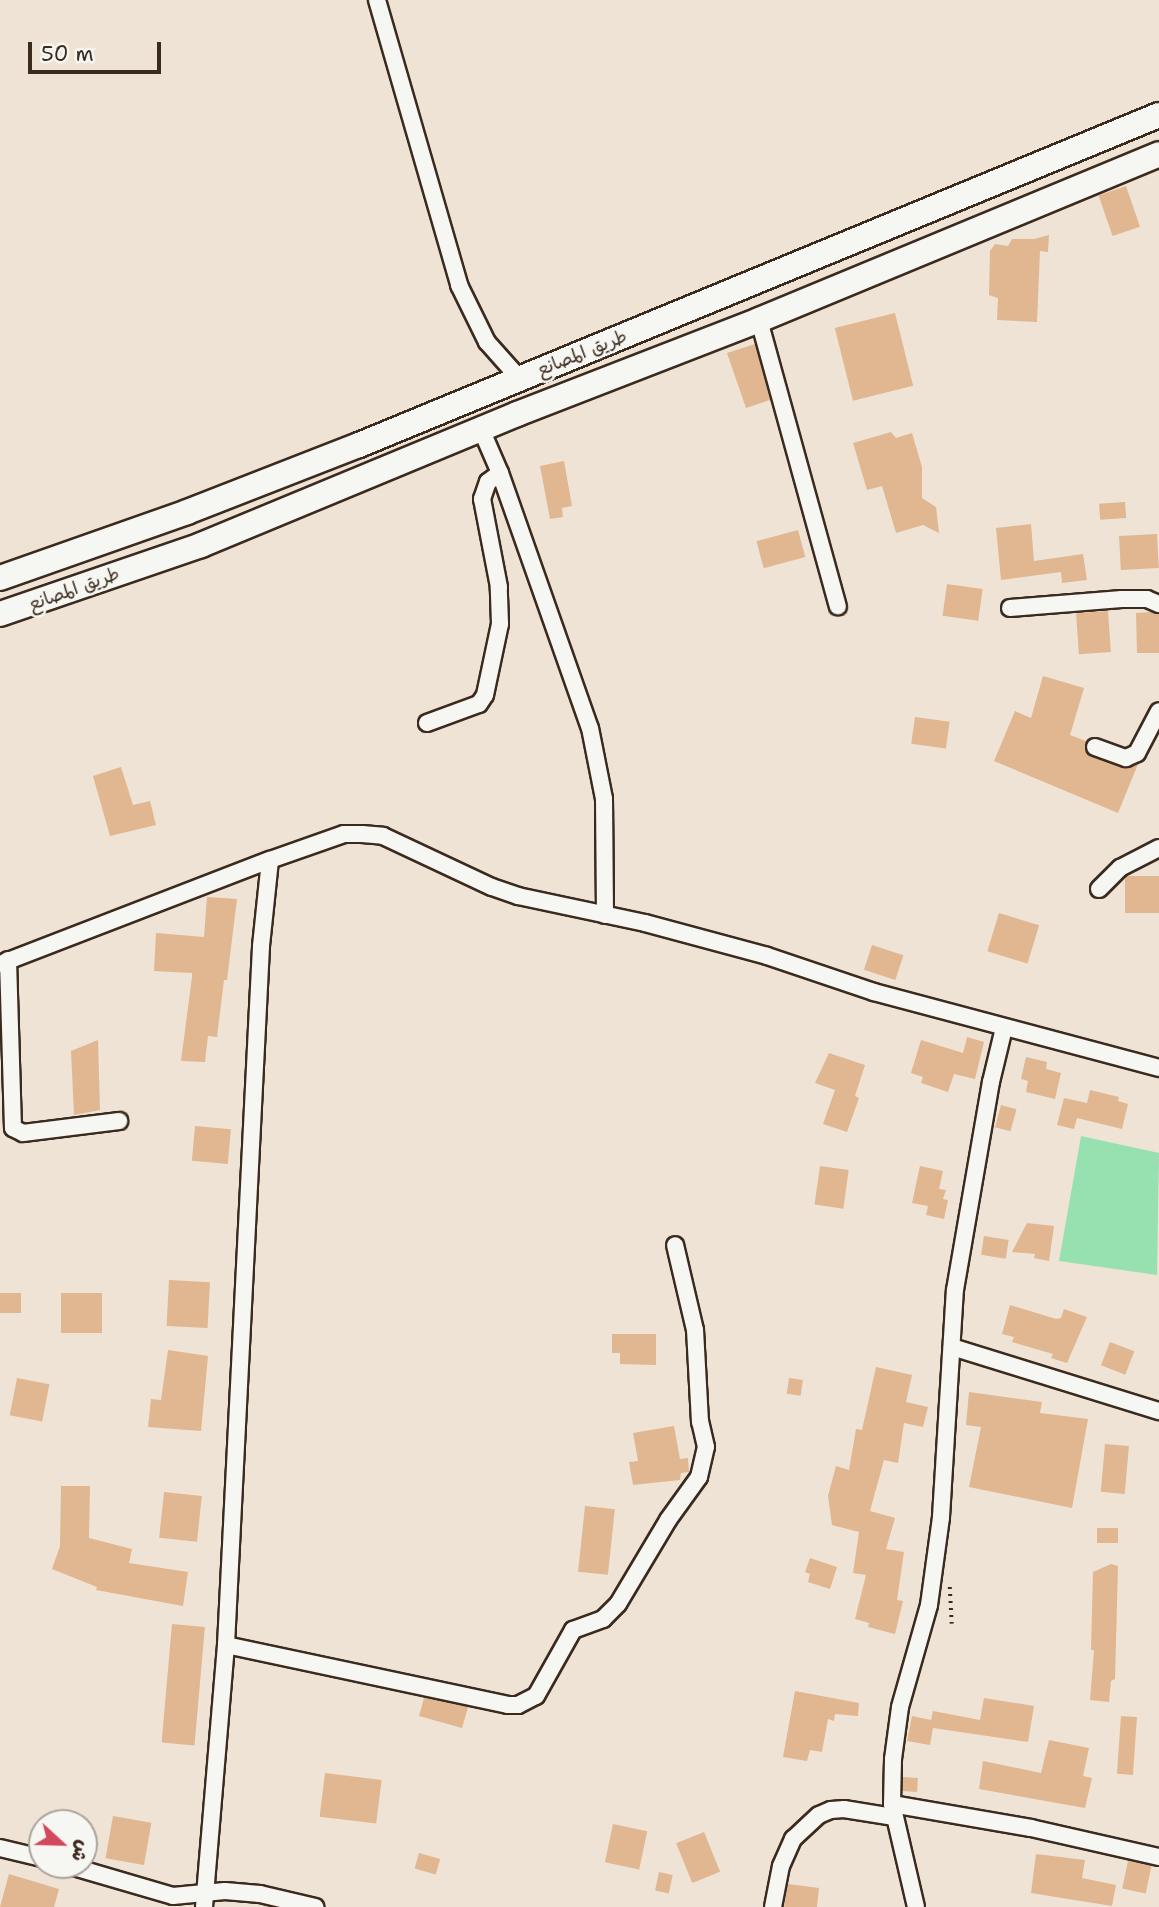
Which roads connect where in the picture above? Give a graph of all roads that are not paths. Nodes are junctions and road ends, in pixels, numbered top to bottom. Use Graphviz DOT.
graph roads {
  1 [pos="377,0"];
  2 [pos="1159,115"];
  3 [pos="1159,154"];
  4 [pos="758,320"];
  5 [pos="520,379"];
  6 [pos="481,429"];
  7 [pos="500,473"];
  8 [pos="0,578"];
  9 [pos="1159,604"];
  10 [pos="838,606"];
  11 [pos="1010,608"];
  12 [pos="0,614"];
  13 [pos="1159,711"];
  14 [pos="427,723"];
  15 [pos="1095,747"];
  16 [pos="1159,848"];
  17 [pos="270,860"];
  18 [pos="1099,889"];
  19 [pos="605,915"];
  20 [pos="4,962"];
  21 [pos="1004,1028"];
  22 [pos="1159,1068"];
  23 [pos="119,1121"];
  24 [pos="675,1245"];
  25 [pos="952,1347"];
  26 [pos="1159,1412"];
  27 [pos="226,1645"];
  28 [pos="893,1811"];
  29 [pos="0,1848"];
  30 [pos="28,1855"];
  31 [pos="1159,1857"];
  32 [pos="98,1874"];
  33 [pos="204,1900"];
  34 [pos="315,1907"];
  35 [pos="773,1907"];
  36 [pos="916,1907"];
  1 -- 5 [label="street"];
  2 -- 5 [label="main road, طريق المصانع"];
  3 -- 4 [label="main road, طريق المصانع"];
  4 -- 6 [label="main road, طريق المصانع"];
  4 -- 10 [label="street"];
  5 -- 8 [label="main road, طريق المصانع"];
  6 -- 7 [label="street"];
  6 -- 12 [label="main road, طريق المصانع"];
  7 -- 14 [label="street"];
  7 -- 19 [label="street"];
  9 -- 11 [label="street"];
  13 -- 15 [label="street"];
  16 -- 18 [label="street"];
  17 -- 19 [label="street"];
  17 -- 20 [label="street"];
  17 -- 27 [label="street"];
  19 -- 21 [label="street"];
  20 -- 23 [label="street"];
  21 -- 22 [label="street"];
  21 -- 25 [label="street"];
  24 -- 27 [label="street"];
  25 -- 26 [label="street"];
  25 -- 28 [label="street"];
  27 -- 33 [label="street"];
  28 -- 31 [label="street"];
  28 -- 35 [label="street"];
  28 -- 36 [label="street"];
  29 -- 30 [label="street"];
  32 -- 33 [label="street"];
  33 -- 34 [label="street"];
}
